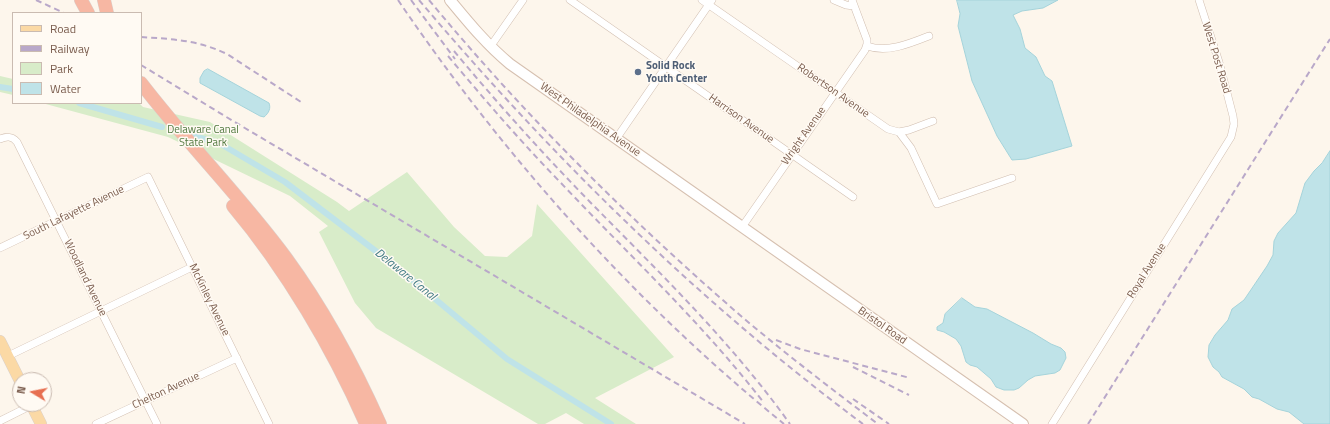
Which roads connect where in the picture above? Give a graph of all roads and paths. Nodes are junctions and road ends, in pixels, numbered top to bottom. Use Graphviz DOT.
graph roads {
  1 [pos="450,0"];
  2 [pos="523,0"];
  3 [pos="570,0"];
  4 [pos="702,0"];
  5 [pos="834,0"];
  6 [pos="1199,0"];
  7 [pos="710,2"];
  8 [pos="853,3"];
  9 [pos="929,36"];
  10 [pos="867,46"];
  11 [pos="490,47"];
  12 [pos="666,67"];
  13 [pos="142,84"];
  14 [pos="835,92"];
  15 [pos="142,97"];
  16 [pos="1233,116"];
  17 [pos="933,121"];
  18 [pos="899,132"];
  19 [pos="0,139"];
  20 [pos="616,139"];
  21 [pos="193,153"];
  22 [pos="792,154"];
  23 [pos="148,177"];
  24 [pos="1012,178"];
  25 [pos="853,197"];
  26 [pos="57,221"];
  27 [pos="742,226"];
  28 [pos="0,248"];
  29 [pos="192,267"];
  30 [pos="102,311"];
  31 [pos="0,341"];
  32 [pos="8,356"];
  33 [pos="237,358"];
  34 [pos="16,372"];
  35 [pos="146,401"];
  36 [pos="18,412"];
  37 [pos="35,412"];
  38 [pos="0,421"];
  39 [pos="41,424"];
  40 [pos="96,424"];
  41 [pos="157,424"];
  42 [pos="268,424"];
  43 [pos="366,424"];
  44 [pos="380,424"];
  45 [pos="1023,424"];
  46 [pos="1052,424"];
  1 -- 11 [label="main road, West Philadelphia Avenue"];
  2 -- 11 [label="street"];
  3 -- 12 [label="street, Harrison Avenue"];
  4 -- 7 [label="street, Robertson Avenue"];
  5 -- 8 [label="street"];
  6 -- 16 [label="street, West Post Road"];
  7 -- 12 [label="street"];
  7 -- 14 [label="street, Robertson Avenue"];
  8 -- 10 [label="street"];
  9 -- 10 [label="street"];
  10 -- 14 [label="street, Wright Avenue"];
  11 -- 20 [label="main road, West Philadelphia Avenue"];
  12 -- 20 [label="street"];
  12 -- 22 [label="street, Harrison Avenue"];
  13 -- 21 [label="highway"];
  14 -- 18 [label="street, Robertson Avenue"];
  14 -- 22 [label="street, Wright Avenue"];
  15 -- 21 [label="highway"];
  16 -- 46 [label="street, Royal Avenue"];
  17 -- 18 [label="street"];
  18 -- 24 [label="street, Robertson Avenue"];
  19 -- 26 [label="street, Woodland Avenue"];
  20 -- 27 [label="main road, West Philadelphia Avenue"];
  21 -- 43 [label="highway"];
  21 -- 44 [label="highway"];
  22 -- 25 [label="street, Harrison Avenue"];
  22 -- 27 [label="street, Wright Avenue"];
  23 -- 26 [label="street, South Lafayette Avenue"];
  23 -- 29 [label="street, McKinley Avenue"];
  26 -- 28 [label="street, South Lafayette Avenue"];
  26 -- 30 [label="street, Woodland Avenue"];
  27 -- 45 [label="main road, Bristol Road"];
  29 -- 30 [label="street"];
  29 -- 33 [label="street, McKinley Avenue"];
  30 -- 32 [label="street"];
  30 -- 35 [label="street, Woodland Avenue"];
  31 -- 32 [label="main road"];
  32 -- 34 [label="main road"];
  33 -- 35 [label="street, Chelton Avenue"];
  33 -- 42 [label="street, McKinley Avenue"];
  35 -- 40 [label="street, Chelton Avenue"];
  35 -- 41 [label="street, Woodland Avenue"];
  36 -- 38 [label="street"];
  37 -- 39 [label="main road"];
}
